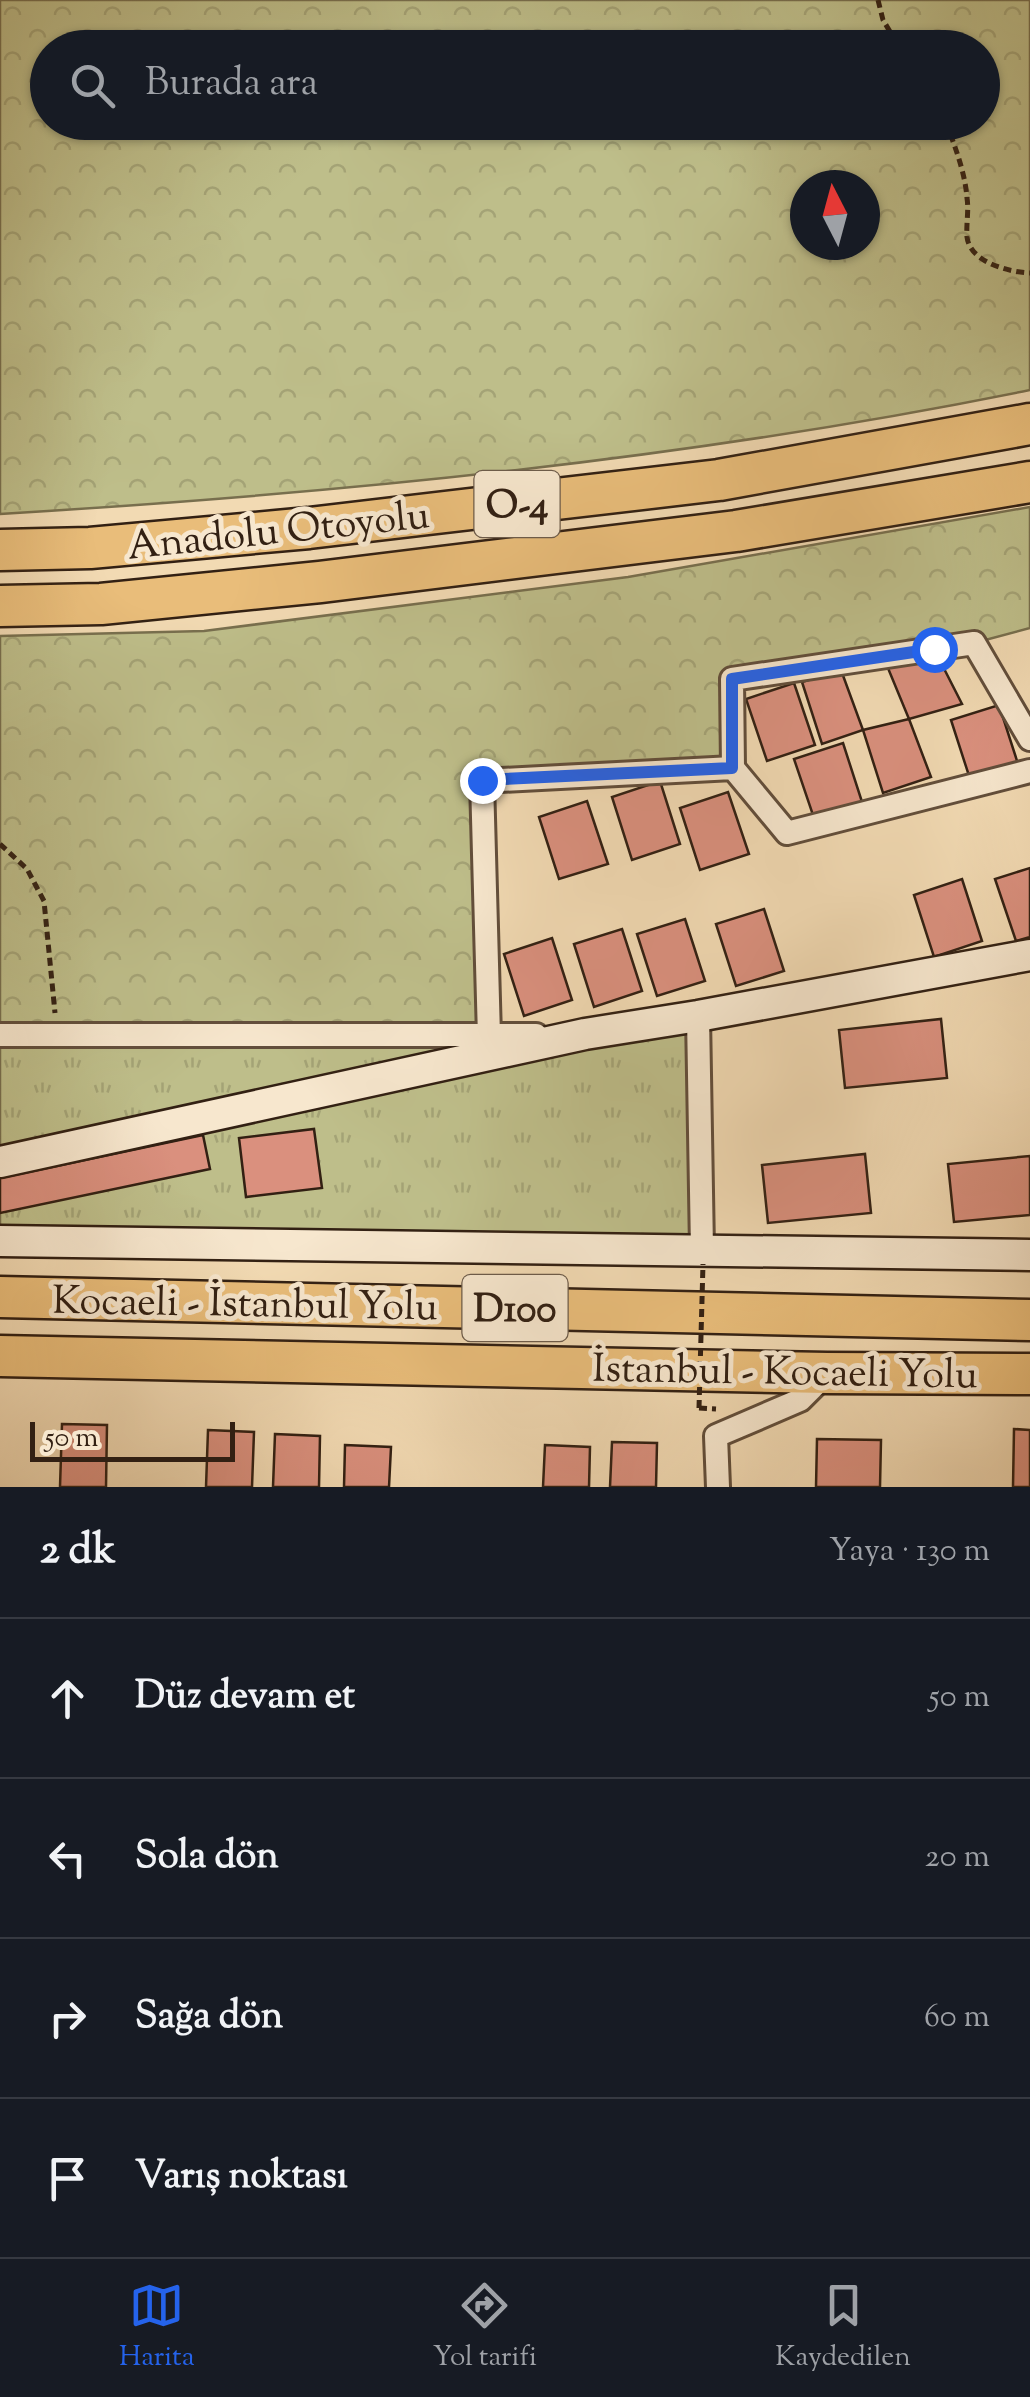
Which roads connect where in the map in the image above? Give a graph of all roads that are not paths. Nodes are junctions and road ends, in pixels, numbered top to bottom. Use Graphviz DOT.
graph roads {
  1 [pos="1030,424"];
  2 [pos="1030,482"];
  3 [pos="0,550"];
  4 [pos="0,606"];
  5 [pos="1030,739"];
  6 [pos="732,768"];
  7 [pos="1030,771"];
  8 [pos="1030,955"];
  9 [pos="698,1016"];
  10 [pos="585,1034"];
  11 [pos="0,1035"];
  12 [pos="489,1036"];
  13 [pos="0,1162"];
  14 [pos="0,1241"];
  15 [pos="1030,1255"];
  16 [pos="702,1257"];
  17 [pos="0,1297"];
  18 [pos="1030,1320"];
  19 [pos="0,1356"];
  20 [pos="828,1373"];
  21 [pos="1030,1376"];
  22 [pos="718,1487"];
  1 -- 3 [label="highway, Anadolu Otoyolu / O-4"];
  2 -- 4 [label="highway, Anadolu Otoyolu / O-4"];
  5 -- 6 [label="street"];
  6 -- 7 [label="street"];
  6 -- 12 [label="street"];
  8 -- 9 [label="main road"];
  9 -- 10 [label="main road"];
  9 -- 16 [label="street"];
  10 -- 12 [label="street"];
  10 -- 13 [label="main road"];
  11 -- 12 [label="street"];
  14 -- 16 [label="main road"];
  15 -- 16 [label="main road"];
  17 -- 18 [label="highway, Kocaeli - İstanbul Yolu / D100"];
  19 -- 20 [label="highway, İstanbul - Kocaeli Yolu / D100"];
  20 -- 21 [label="highway, İstanbul - Kocaeli Yolu / D100"];
  20 -- 22 [label="street"];
}
